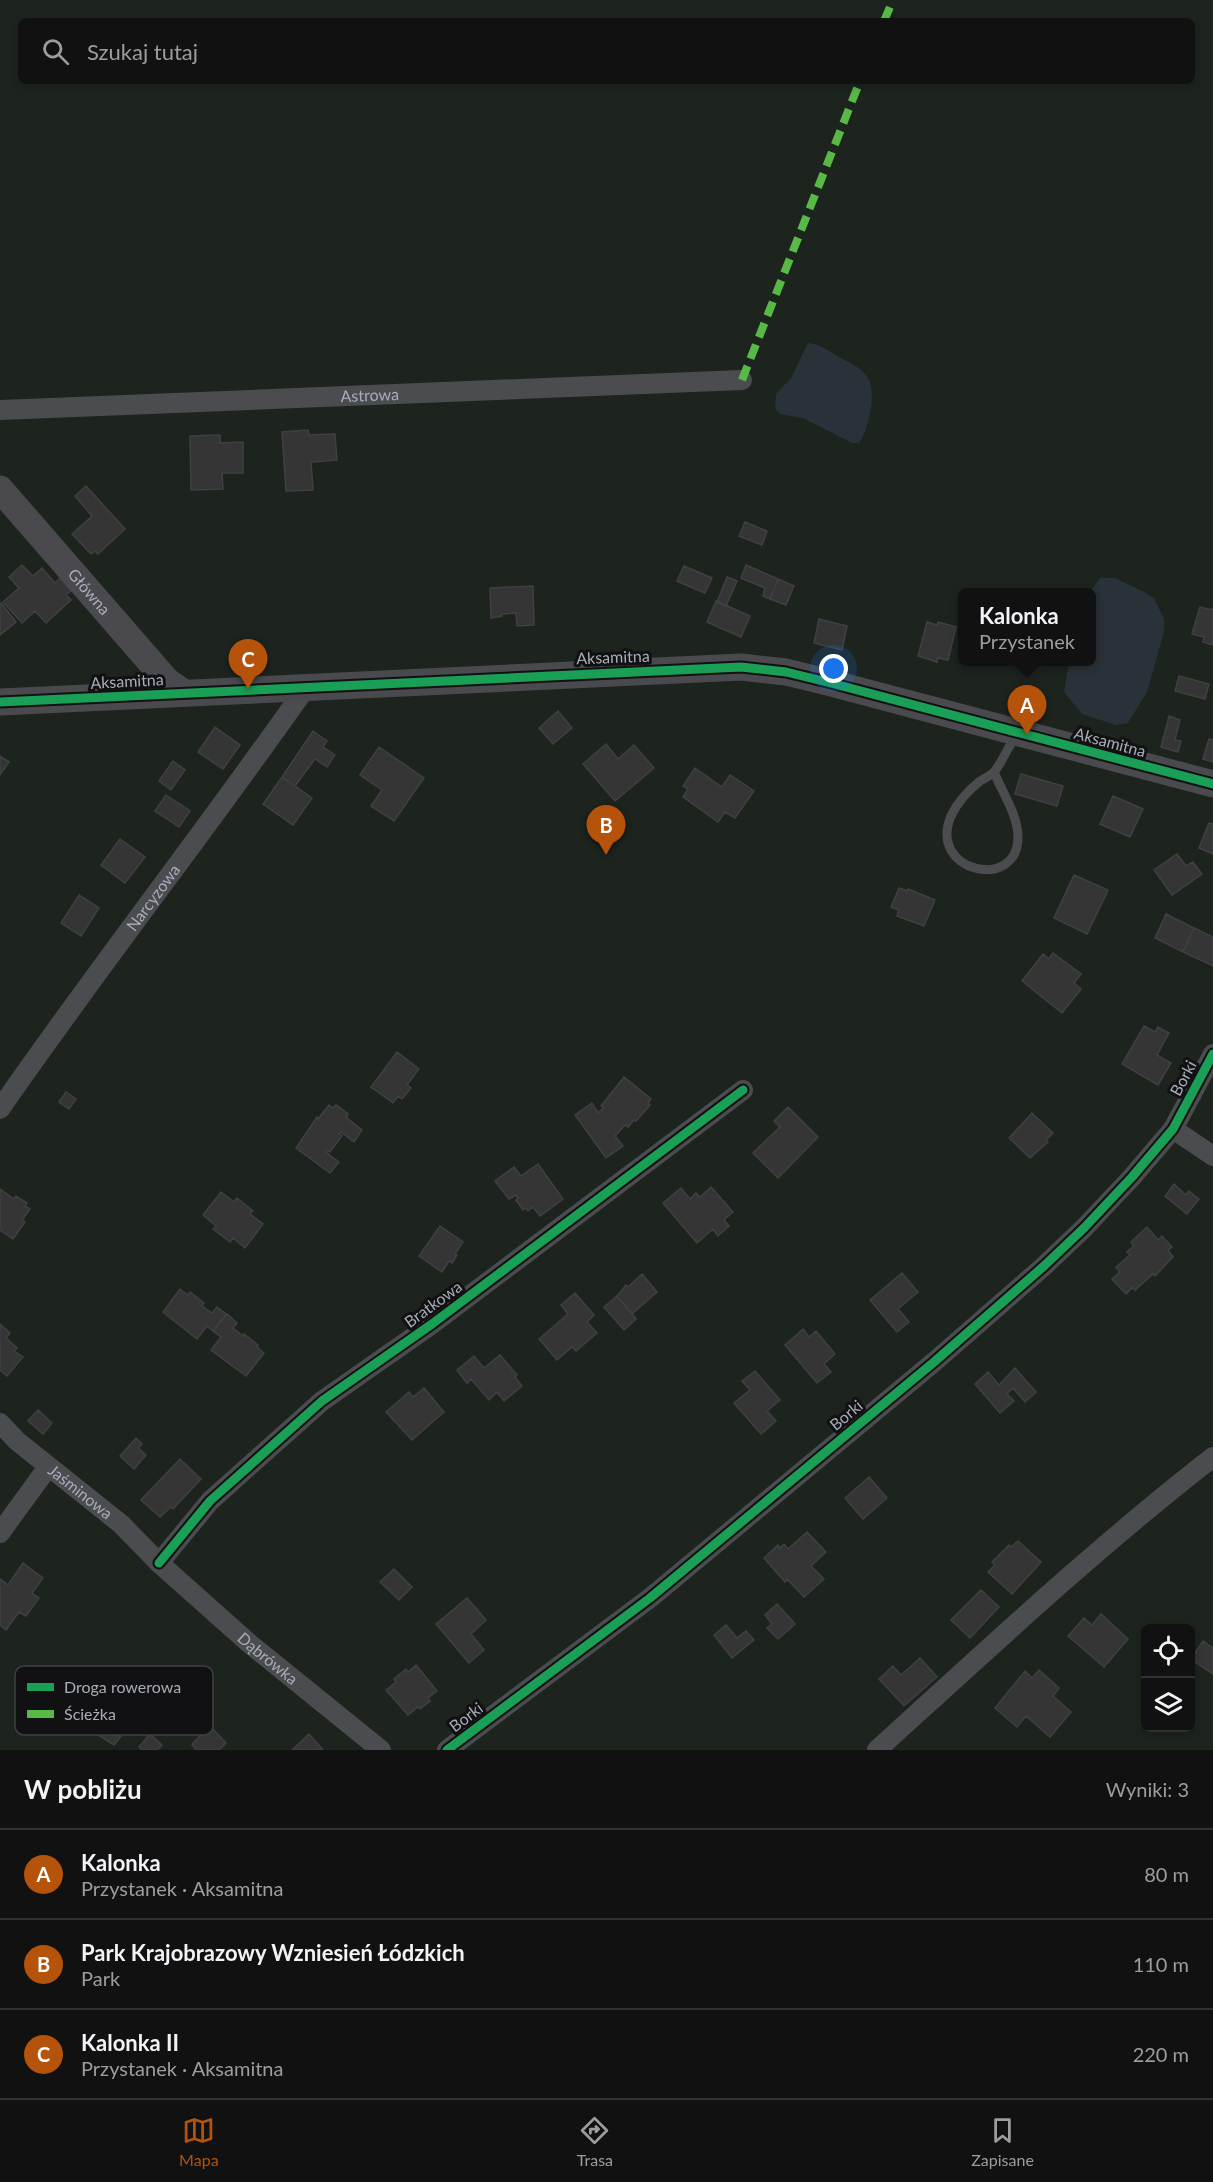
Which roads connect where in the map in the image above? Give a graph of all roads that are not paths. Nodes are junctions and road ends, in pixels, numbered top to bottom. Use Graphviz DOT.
graph roads {
  1 [pos="742,380"];
  2 [pos="0,410"];
  3 [pos="0,489"];
  4 [pos="307,686"];
  5 [pos="183,692"];
  6 [pos="0,702"];
  7 [pos="1017,733"];
  8 [pos="994,772"];
  9 [pos="1213,784"];
  10 [pos="1213,1054"];
  11 [pos="743,1090"];
  12 [pos="0,1109"];
  13 [pos="1173,1129"];
  14 [pos="1213,1156"];
  15 [pos="0,1423"];
  16 [pos="1213,1457"];
  17 [pos="48,1467"];
  18 [pos="0,1533"];
  19 [pos="159,1563"];
  20 [pos="381,1750"];
  21 [pos="447,1750"];
  22 [pos="877,1750"];
  1 -- 2 [label="street, Astrowa"];
  3 -- 5 [label="street, Główna"];
  4 -- 5 [label="street, Aksamitna"];
  4 -- 7 [label="street, Aksamitna"];
  4 -- 12 [label="street, Narcyzowa"];
  5 -- 6 [label="street, Aksamitna"];
  7 -- 8 [label="lane"];
  7 -- 9 [label="street, Aksamitna"];
  8 -- 8 [label="lane"];
  10 -- 13 [label="street, Borki"];
  11 -- 19 [label="street, Bratkowa"];
  13 -- 14 [label="street"];
  13 -- 21 [label="street, Borki"];
  15 -- 17 [label="street, Jaśminowa"];
  16 -- 22 [label="street"];
  17 -- 18 [label="street"];
  17 -- 19 [label="street, Jaśminowa"];
  19 -- 20 [label="street, Dąbrówka"];
}
